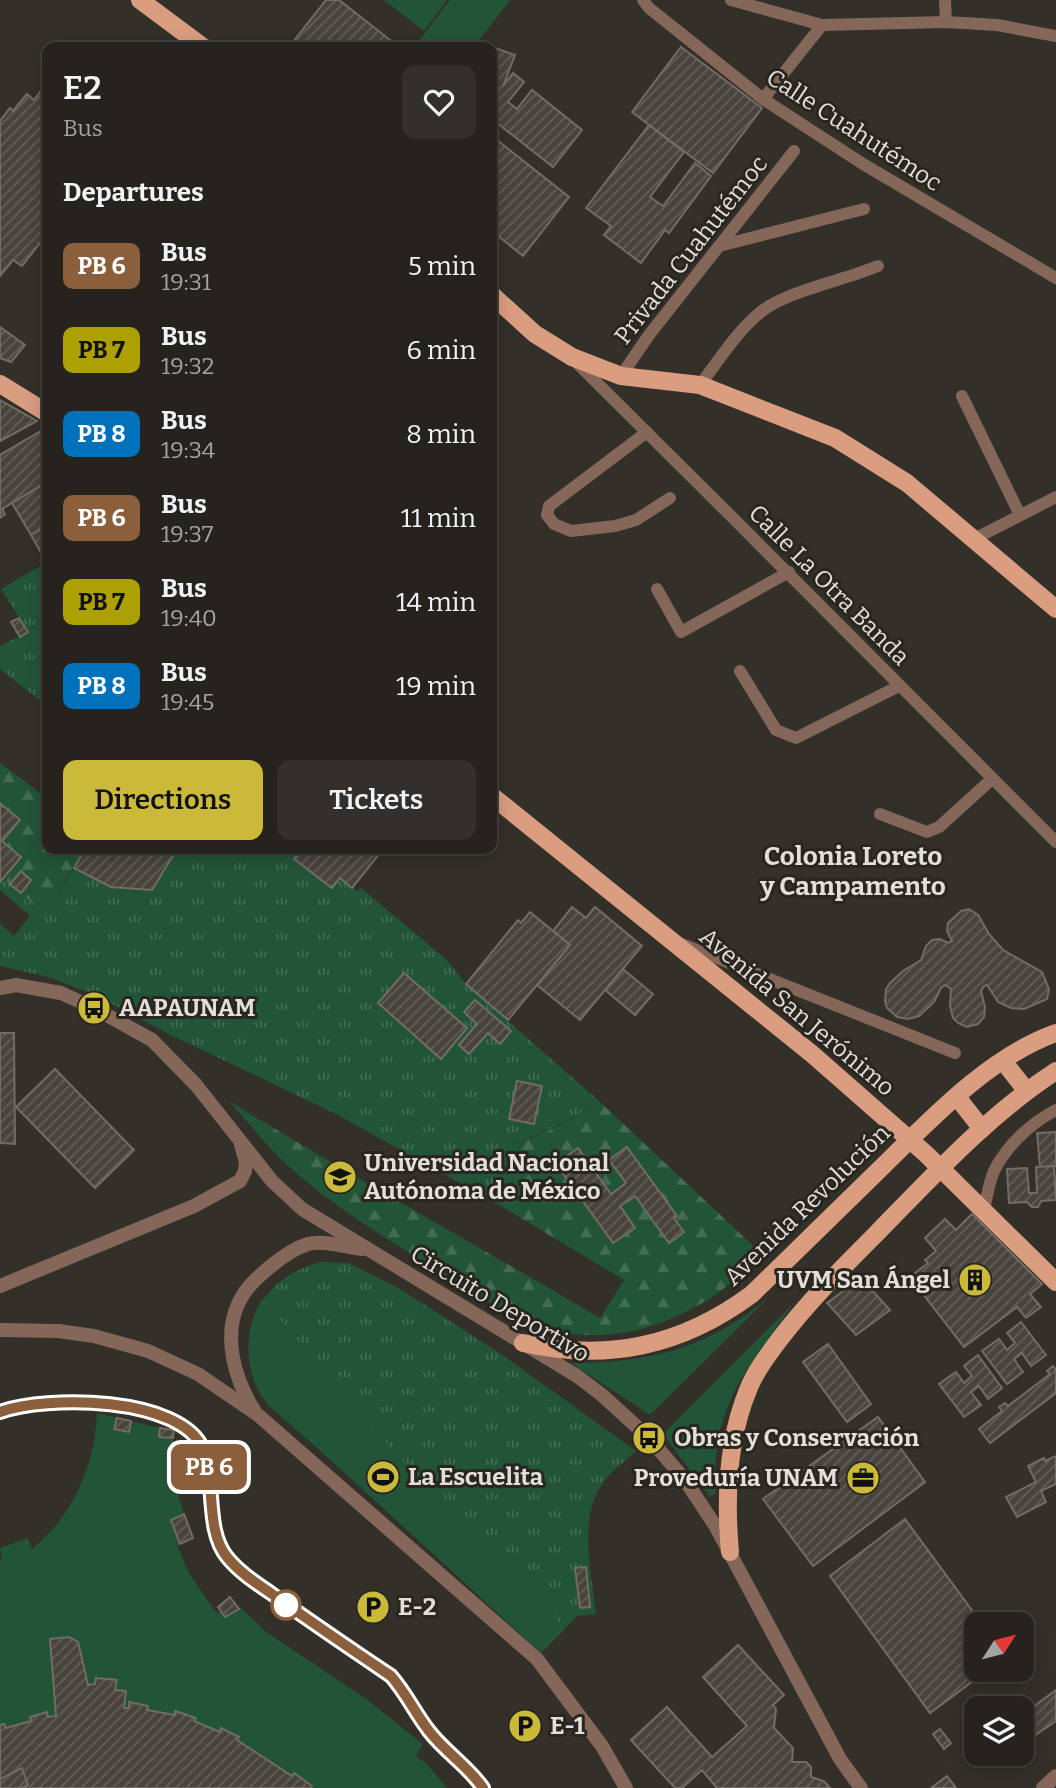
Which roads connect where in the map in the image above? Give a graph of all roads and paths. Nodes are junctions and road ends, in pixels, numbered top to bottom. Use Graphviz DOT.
graph roads {
  1 [pos="140,0"];
  2 [pos="643,0"];
  3 [pos="731,0"];
  4 [pos="945,0"];
  5 [pos="946,22"];
  6 [pos="822,25"];
  7 [pos="1056,36"];
  8 [pos="197,42"];
  9 [pos="763,99"];
  10 [pos="794,151"];
  11 [pos="864,209"];
  12 [pos="719,246"];
  13 [pos="878,266"];
  14 [pos="1056,278"];
  15 [pos="497,300"];
  16 [pos="572,358"];
  17 [pos="621,376"];
  18 [pos="0,384"];
  19 [pos="699,385"];
  20 [pos="962,396"];
  21 [pos="42,410"];
  22 [pos="647,432"];
  23 [pos="1056,497"];
  24 [pos="670,498"];
  25 [pos="1020,515"];
  26 [pos="974,539"];
  27 [pos="789,572"];
  28 [pos="657,589"];
  29 [pos="1056,609"];
  30 [pos="740,671"];
  31 [pos="899,686"];
  32 [pos="992,779"];
  33 [pos="497,800"];
  34 [pos="880,814"];
  35 [pos="1056,842"];
  36 [pos="673,940"];
  37 [pos="0,979"];
  38 [pos="16,985"];
  39 [pos="0,988"];
  40 [pos="1056,1033"];
  41 [pos="955,1053"];
  42 [pos="1003,1060"];
  43 [pos="1056,1071"];
  44 [pos="1026,1090"];
  45 [pos="957,1097"];
  46 [pos="1056,1110"];
  47 [pos="982,1129"];
  48 [pos="239,1140"];
  49 [pos="984,1209"];
  50 [pos="366,1250"];
  51 [pos="1056,1282"];
  52 [pos="0,1286"];
  53 [pos="0,1330"];
  54 [pos="523,1343"];
  55 [pos="258,1415"];
  56 [pos="730,1552"];
  57 [pos="839,1759"];
  58 [pos="1056,1776"];
  59 [pos="626,1788"];
  60 [pos="845,1788"];
  61 [pos="860,1788"];
  62 [pos="1043,1788"];
  1 -- 8 [label="main road"];
  2 -- 9 [label="street, Calle Cuahutémoc"];
  3 -- 6 [label="street"];
  4 -- 5 [label="street"];
  5 -- 6 [label="street"];
  5 -- 7 [label="street"];
  6 -- 9 [label="street"];
  9 -- 14 [label="street, Calle Cuahutémoc"];
  10 -- 12 [label="street, Privada Cuahutémoc"];
  11 -- 12 [label="street"];
  12 -- 17 [label="street, Privada Cuahutémoc"];
  13 -- 19 [label="street"];
  15 -- 16 [label="main road"];
  16 -- 17 [label="main road"];
  16 -- 22 [label="street, Calle La Otra Banda"];
  17 -- 19 [label="main road"];
  18 -- 21 [label="main road"];
  19 -- 26 [label="main road"];
  20 -- 25 [label="street"];
  22 -- 24 [label="street"];
  22 -- 27 [label="street, Calle La Otra Banda"];
  23 -- 25 [label="street"];
  25 -- 26 [label="street"];
  26 -- 29 [label="main road"];
  27 -- 28 [label="street"];
  27 -- 31 [label="street, Calle La Otra Banda"];
  30 -- 31 [label="street"];
  31 -- 32 [label="street, Calle La Otra Banda"];
  32 -- 34 [label="street"];
  32 -- 35 [label="street, Calle La Otra Banda"];
  33 -- 36 [label="main road, Avenida San Jerónimo"];
  36 -- 41 [label="street"];
  36 -- 49 [label="main road, Avenida San Jerónimo"];
  37 -- 38 [label="street"];
  38 -- 39 [label="street, Circuito Deportivo"];
  38 -- 48 [label="street, Circuito Deportivo"];
  40 -- 42 [label="main road, Avenida Revolución"];
  42 -- 44 [label="main road"];
  42 -- 45 [label="main road, Avenida Revolución"];
  43 -- 44 [label="main road"];
  44 -- 47 [label="main road"];
  45 -- 47 [label="main road"];
  45 -- 54 [label="main road, Avenida Revolución"];
  46 -- 49 [label="street"];
  47 -- 56 [label="main road"];
  48 -- 50 [label="street, Circuito Deportivo"];
  48 -- 52 [label="street"];
  49 -- 51 [label="main road, Avenida San Jerónimo"];
  50 -- 54 [label="street, Circuito Deportivo"];
  50 -- 55 [label="street"];
  53 -- 55 [label="street"];
  54 -- 56 [label="street, Circuito Deportivo"];
  55 -- 59 [label="street"];
  56 -- 57 [label="street, Circuito Deportivo"];
  57 -- 60 [label="street"];
  57 -- 61 [label="street, Circuito Deportivo"];
  58 -- 62 [label="street"];
}
